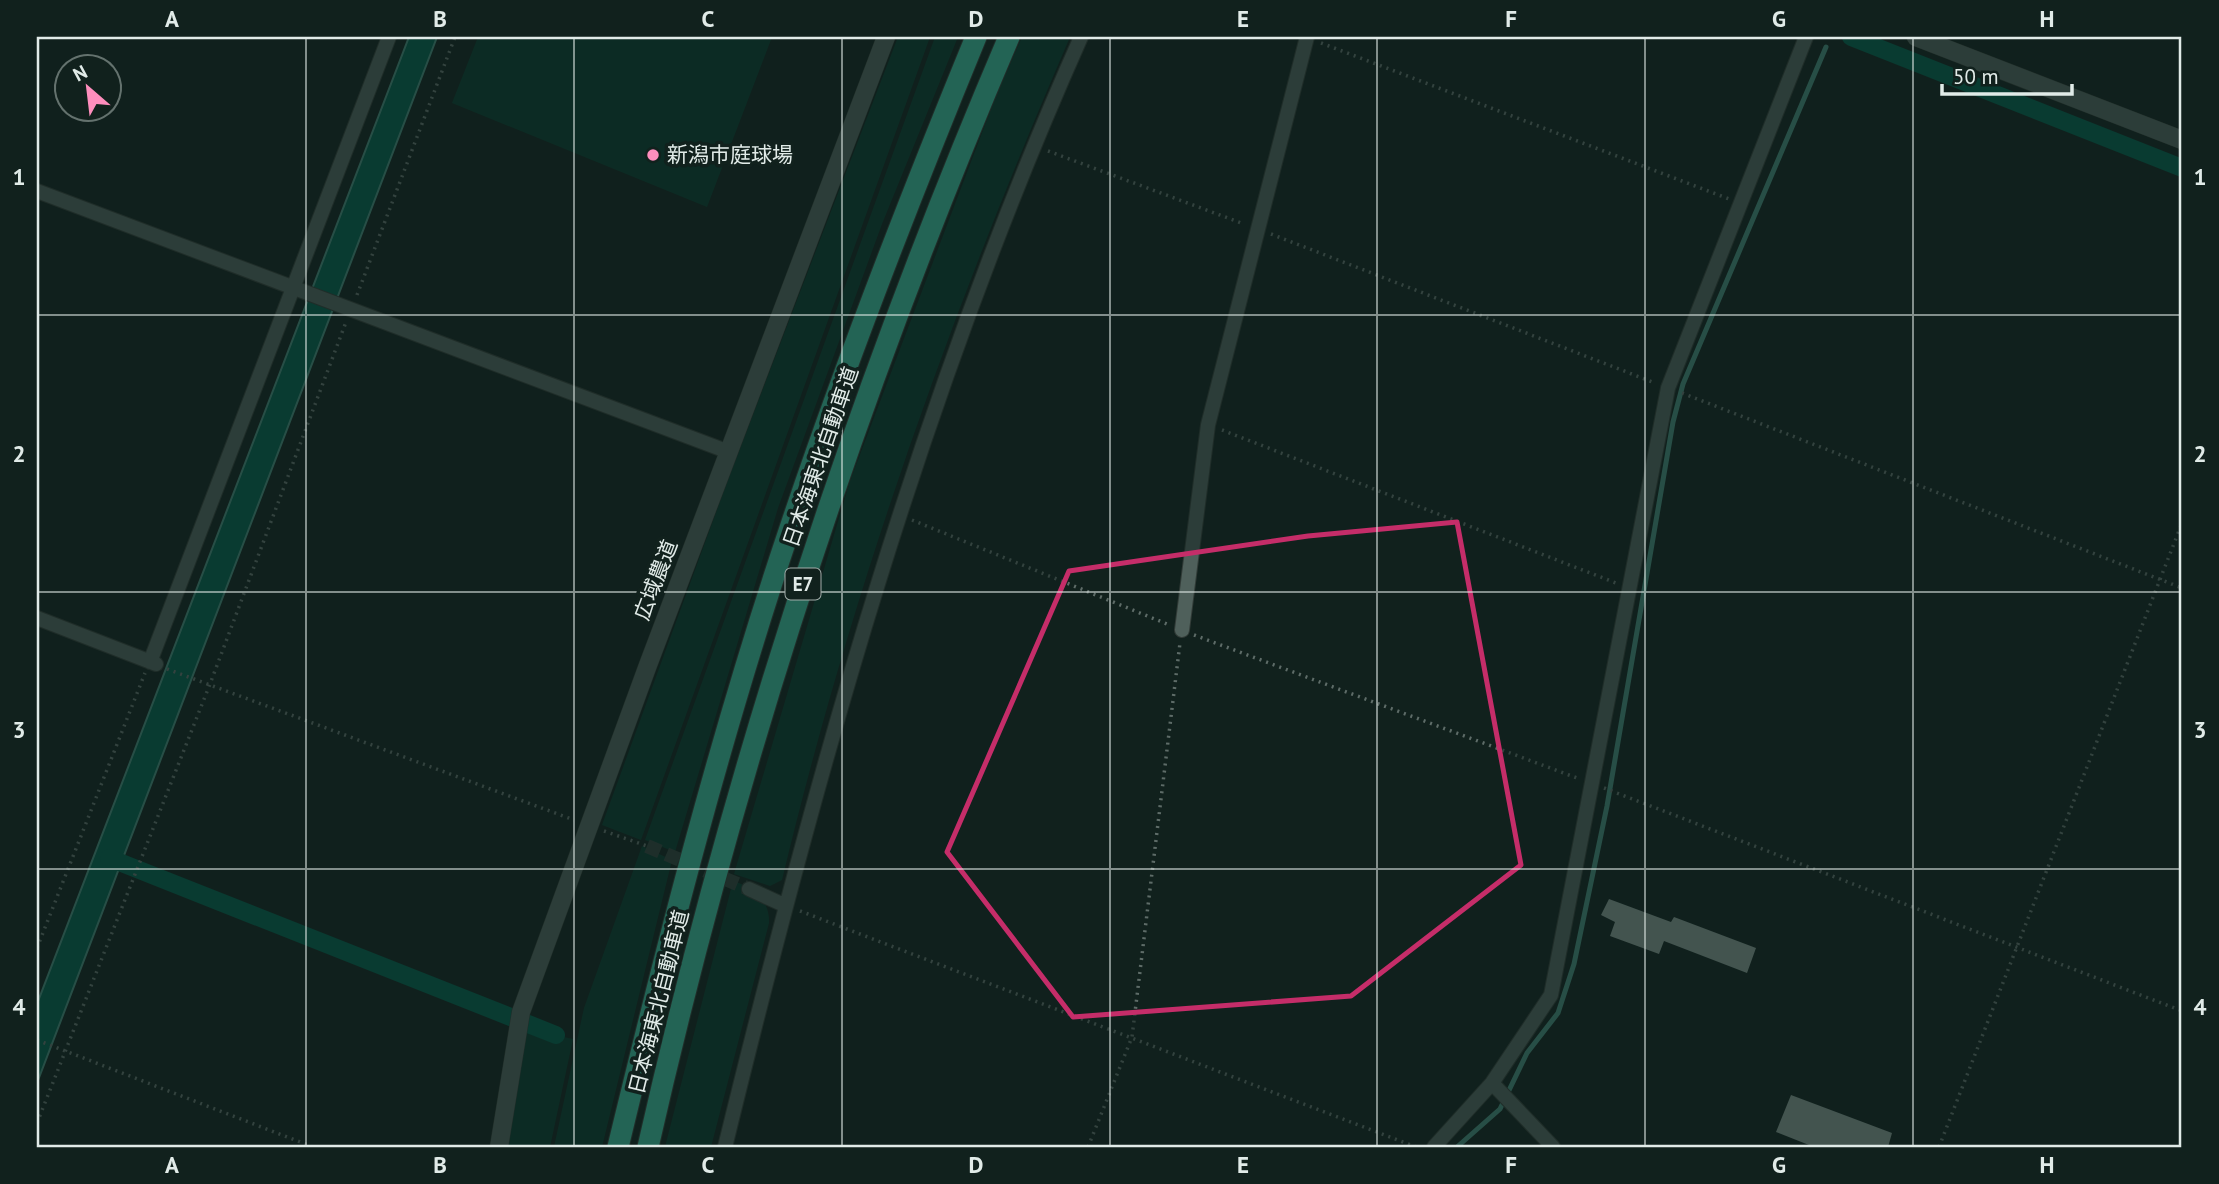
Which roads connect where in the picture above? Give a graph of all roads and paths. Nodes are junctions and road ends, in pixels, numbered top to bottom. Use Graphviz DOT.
graph roads {
  1 [pos="389,37"];
  2 [pos="455,37"];
  3 [pos="886,37"];
  4 [pos="976,37"];
  5 [pos="1009,37"];
  6 [pos="1081,37"];
  7 [pos="1306,37"];
  8 [pos="1806,37"];
  9 [pos="1916,37"];
  10 [pos="2182,140"];
  11 [pos="1032,145"];
  12 [pos="37,191"];
  13 [pos="1741,203"];
  14 [pos="1257,230"];
  15 [pos="295,289"];
  16 [pos="348,309"];
  17 [pos="1668,388"];
  18 [pos="1208,425"];
  19 [pos="729,453"];
  20 [pos="897,514"];
  21 [pos="2182,523"];
  22 [pos="2160,580"];
  23 [pos="1628,588"];
  24 [pos="2182,588"];
  25 [pos="37,618"];
  26 [pos="1182,630"];
  27 [pos="154,664"];
  28 [pos="210,684"];
  29 [pos="1591,783"];
  30 [pos="589,825"];
  31 [pos="648,846"];
  32 [pos="749,889"];
  33 [pos="784,905"];
  34 [pos="2017,946"];
  35 [pos="37,948"];
  36 [pos="2182,1011"];
  37 [pos="1132,1037"];
  38 [pos="37,1040"];
  39 [pos="65,1049"];
  40 [pos="1492,1083"];
  41 [pos="37,1123"];
  42 [pos="313,1147"];
  43 [pos="499,1147"];
  44 [pos="618,1147"];
  45 [pos="648,1147"];
  46 [pos="725,1147"];
  47 [pos="1088,1147"];
  48 [pos="1416,1147"];
  49 [pos="1434,1147"];
  50 [pos="1553,1147"];
  51 [pos="1939,1147"];
  1 -- 15 [label="street"];
  2 -- 16 [label="path"];
  3 -- 19 [label="street, 広域農道"];
  4 -- 44 [label="highway, 日本海東北自動車道 / E7"];
  5 -- 45 [label="highway, 日本海東北自動車道 / E7"];
  6 -- 11 [label="street"];
  7 -- 13 [label="path"];
  7 -- 14 [label="street"];
  8 -- 13 [label="street"];
  9 -- 10 [label="street"];
  11 -- 14 [label="path"];
  11 -- 20 [label="street"];
  12 -- 15 [label="street"];
  13 -- 17 [label="street"];
  14 -- 17 [label="path"];
  14 -- 18 [label="street"];
  15 -- 16 [label="street"];
  15 -- 27 [label="street"];
  16 -- 19 [label="street"];
  16 -- 28 [label="path"];
  17 -- 22 [label="path"];
  17 -- 23 [label="street"];
  18 -- 23 [label="path"];
  18 -- 26 [label="street"];
  19 -- 30 [label="street, 広域農道"];
  20 -- 26 [label="path"];
  20 -- 33 [label="street"];
  21 -- 22 [label="path"];
  22 -- 24 [label="path"];
  22 -- 34 [label="path"];
  23 -- 29 [label="street"];
  25 -- 27 [label="street"];
  26 -- 29 [label="path"];
  26 -- 37 [label="path"];
  27 -- 28 [label="path"];
  27 -- 35 [label="path"];
  28 -- 30 [label="path"];
  28 -- 39 [label="path"];
  29 -- 34 [label="path"];
  29 -- 40 [label="street"];
  30 -- 31 [label="path"];
  30 -- 43 [label="street, 広域農道"];
  32 -- 33 [label="street"];
  33 -- 37 [label="path"];
  33 -- 46 [label="street"];
  34 -- 36 [label="path"];
  34 -- 51 [label="path"];
  37 -- 47 [label="path"];
  37 -- 48 [label="path"];
  38 -- 39 [label="path"];
  39 -- 41 [label="path"];
  39 -- 42 [label="path"];
  40 -- 49 [label="street"];
  40 -- 50 [label="street"];
}
